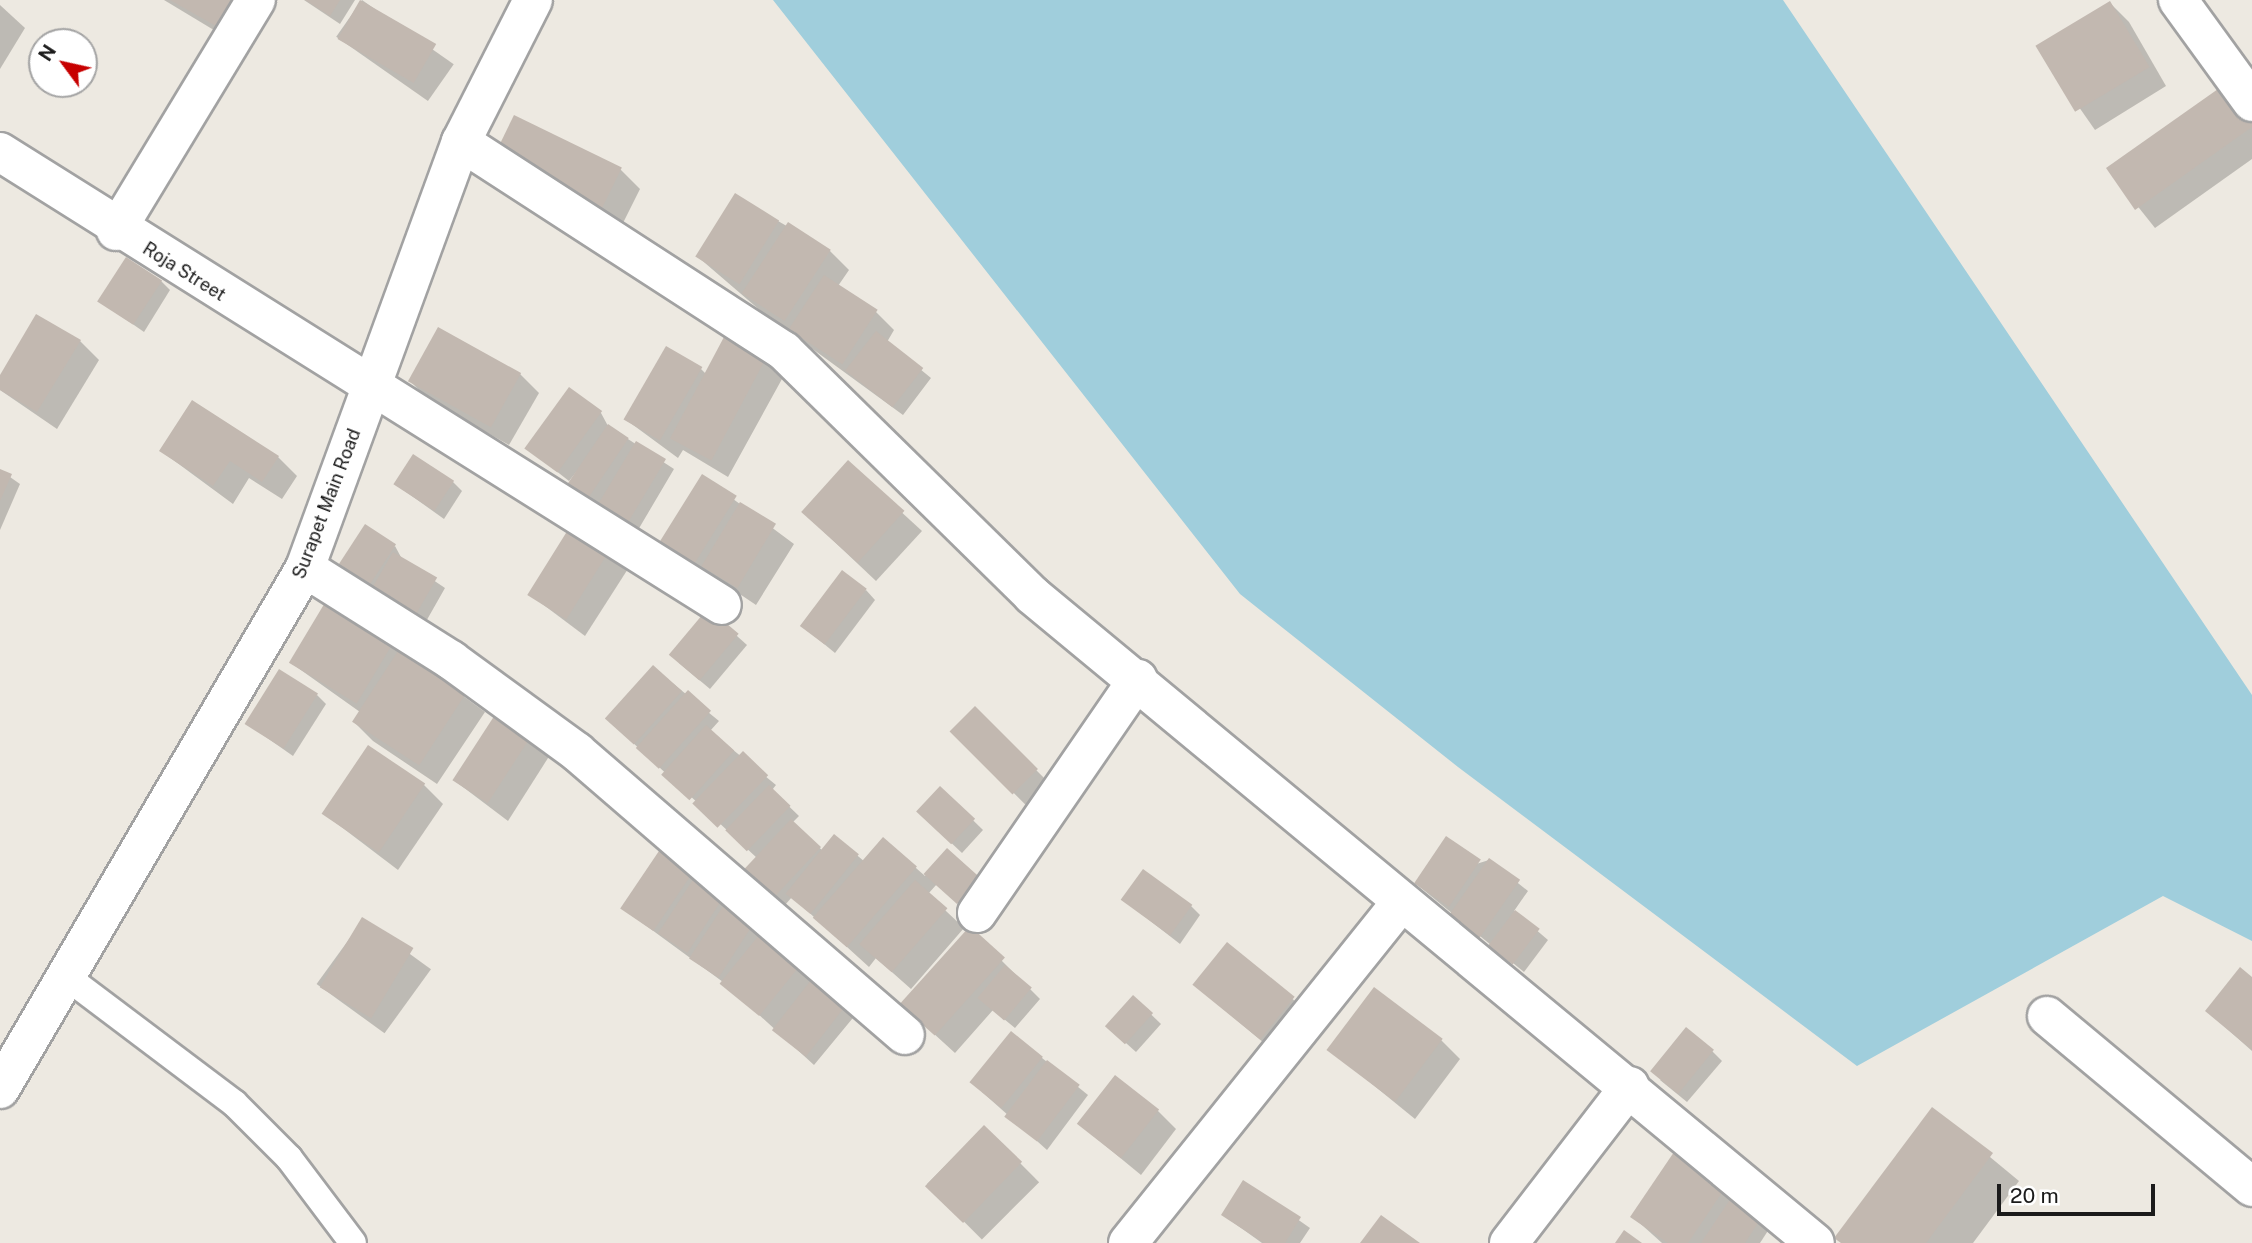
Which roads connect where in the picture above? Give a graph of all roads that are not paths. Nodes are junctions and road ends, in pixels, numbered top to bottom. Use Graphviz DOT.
graph roads {
  1 [pos="256,0"];
  2 [pos="533,0"];
  3 [pos="2178,0"];
  4 [pos="2252,102"];
  5 [pos="461,142"];
  6 [pos="0,152"];
  7 [pos="116,231"];
  8 [pos="371,388"];
  9 [pos="305,568"];
  10 [pos="722,605"];
  11 [pos="1138,679"];
  12 [pos="1399,905"];
  13 [pos="977,913"];
  14 [pos="68,978"];
  15 [pos="2047,1016"];
  16 [pos="905,1035"];
  17 [pos="1629,1087"];
  18 [pos="0,1088"];
  19 [pos="2252,1186"];
  20 [pos="353,1243"];
  21 [pos="1128,1243"];
  22 [pos="1509,1243"];
  23 [pos="1815,1243"];
  1 -- 7 [label="street"];
  2 -- 5 [label="street, Surapet Main Road"];
  3 -- 4 [label="street"];
  5 -- 8 [label="street, Surapet Main Road"];
  5 -- 11 [label="street"];
  6 -- 7 [label="street, Roja Street"];
  7 -- 8 [label="street, Roja Street"];
  8 -- 9 [label="street, Surapet Main Road"];
  8 -- 10 [label="street, Roja Street"];
  9 -- 14 [label="street, Surapet Main Road"];
  9 -- 16 [label="street"];
  11 -- 12 [label="street"];
  11 -- 13 [label="street"];
  12 -- 17 [label="street"];
  12 -- 21 [label="street"];
  14 -- 18 [label="street, Surapet Main Road"];
  14 -- 20 [label="lane"];
  15 -- 19 [label="street"];
  17 -- 22 [label="street"];
  17 -- 23 [label="street"];
}
